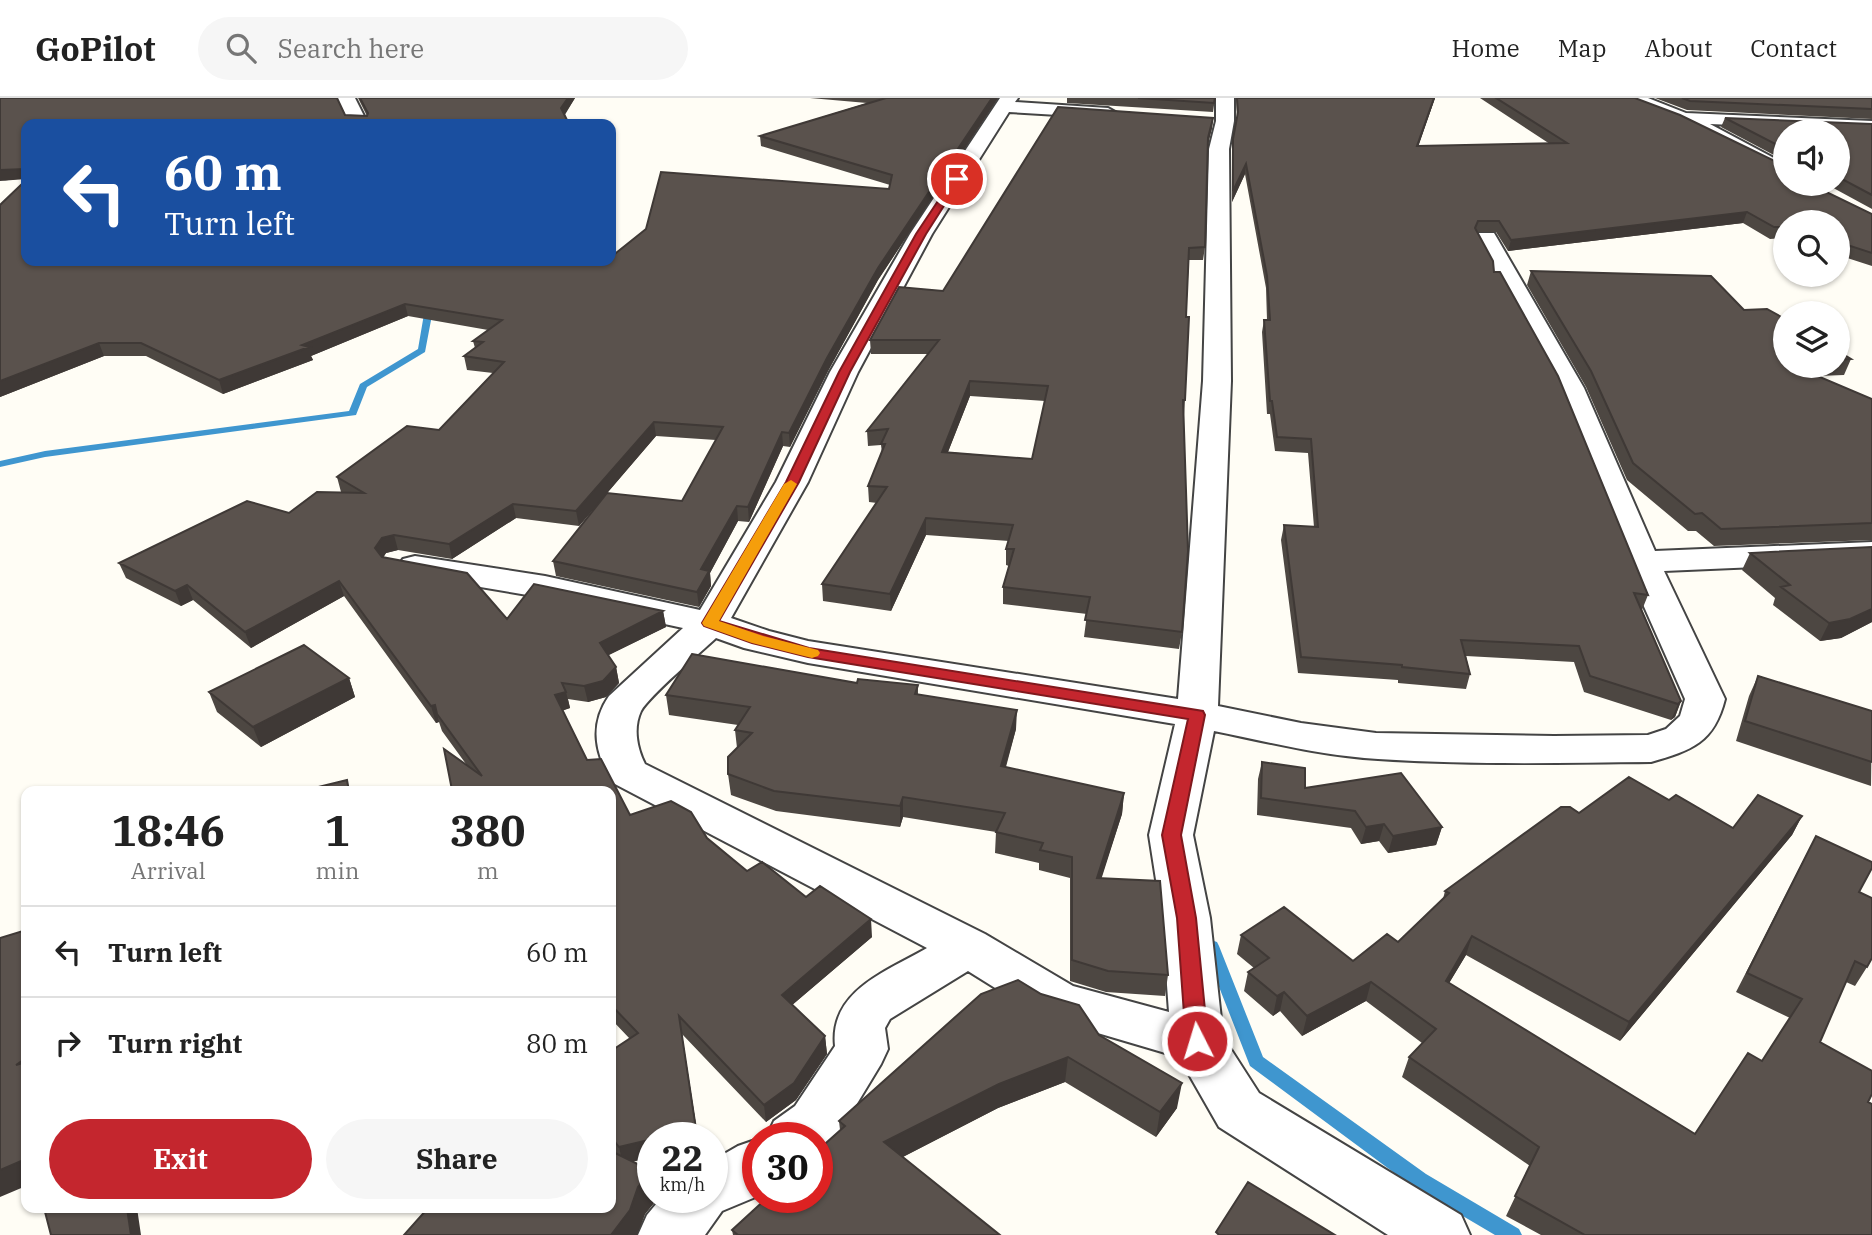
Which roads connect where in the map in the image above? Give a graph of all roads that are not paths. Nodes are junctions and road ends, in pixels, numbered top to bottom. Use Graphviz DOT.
graph roads {
  1 [pos="346,98"];
  2 [pos="1632,98"];
  3 [pos="1006,102"];
  4 [pos="1221,113"];
  5 [pos="1128,115"];
  6 [pos="1684,118"];
  7 [pos="356,119"];
  8 [pos="1872,126"];
  9 [pos="1773,166"];
  10 [pos="1486,238"];
  11 [pos="1872,552"];
  12 [pos="1643,562"];
  13 [pos="399,563"];
  14 [pos="710,623"];
  15 [pos="1197,715"];
  16 [pos="968,947"];
  17 [pos="1197,1041"];
  18 [pos="816,1122"];
  19 [pos="686,1213"];
  20 [pos="668,1235"];
  21 [pos="1440,1235"];
  1 -- 7 [label="street"];
  2 -- 6 [label="street"];
  3 -- 5 [label="street"];
  3 -- 14 [label="street"];
  4 -- 15 [label="street"];
  6 -- 8 [label="street"];
  6 -- 9 [label="street"];
  10 -- 12 [label="street"];
  11 -- 12 [label="street"];
  12 -- 15 [label="street"];
  13 -- 14 [label="street"];
  14 -- 15 [label="street"];
  14 -- 16 [label="street"];
  15 -- 17 [label="street"];
  16 -- 17 [label="street"];
  16 -- 18 [label="street"];
  17 -- 21 [label="street"];
  19 -- 20 [label="street"];
}
